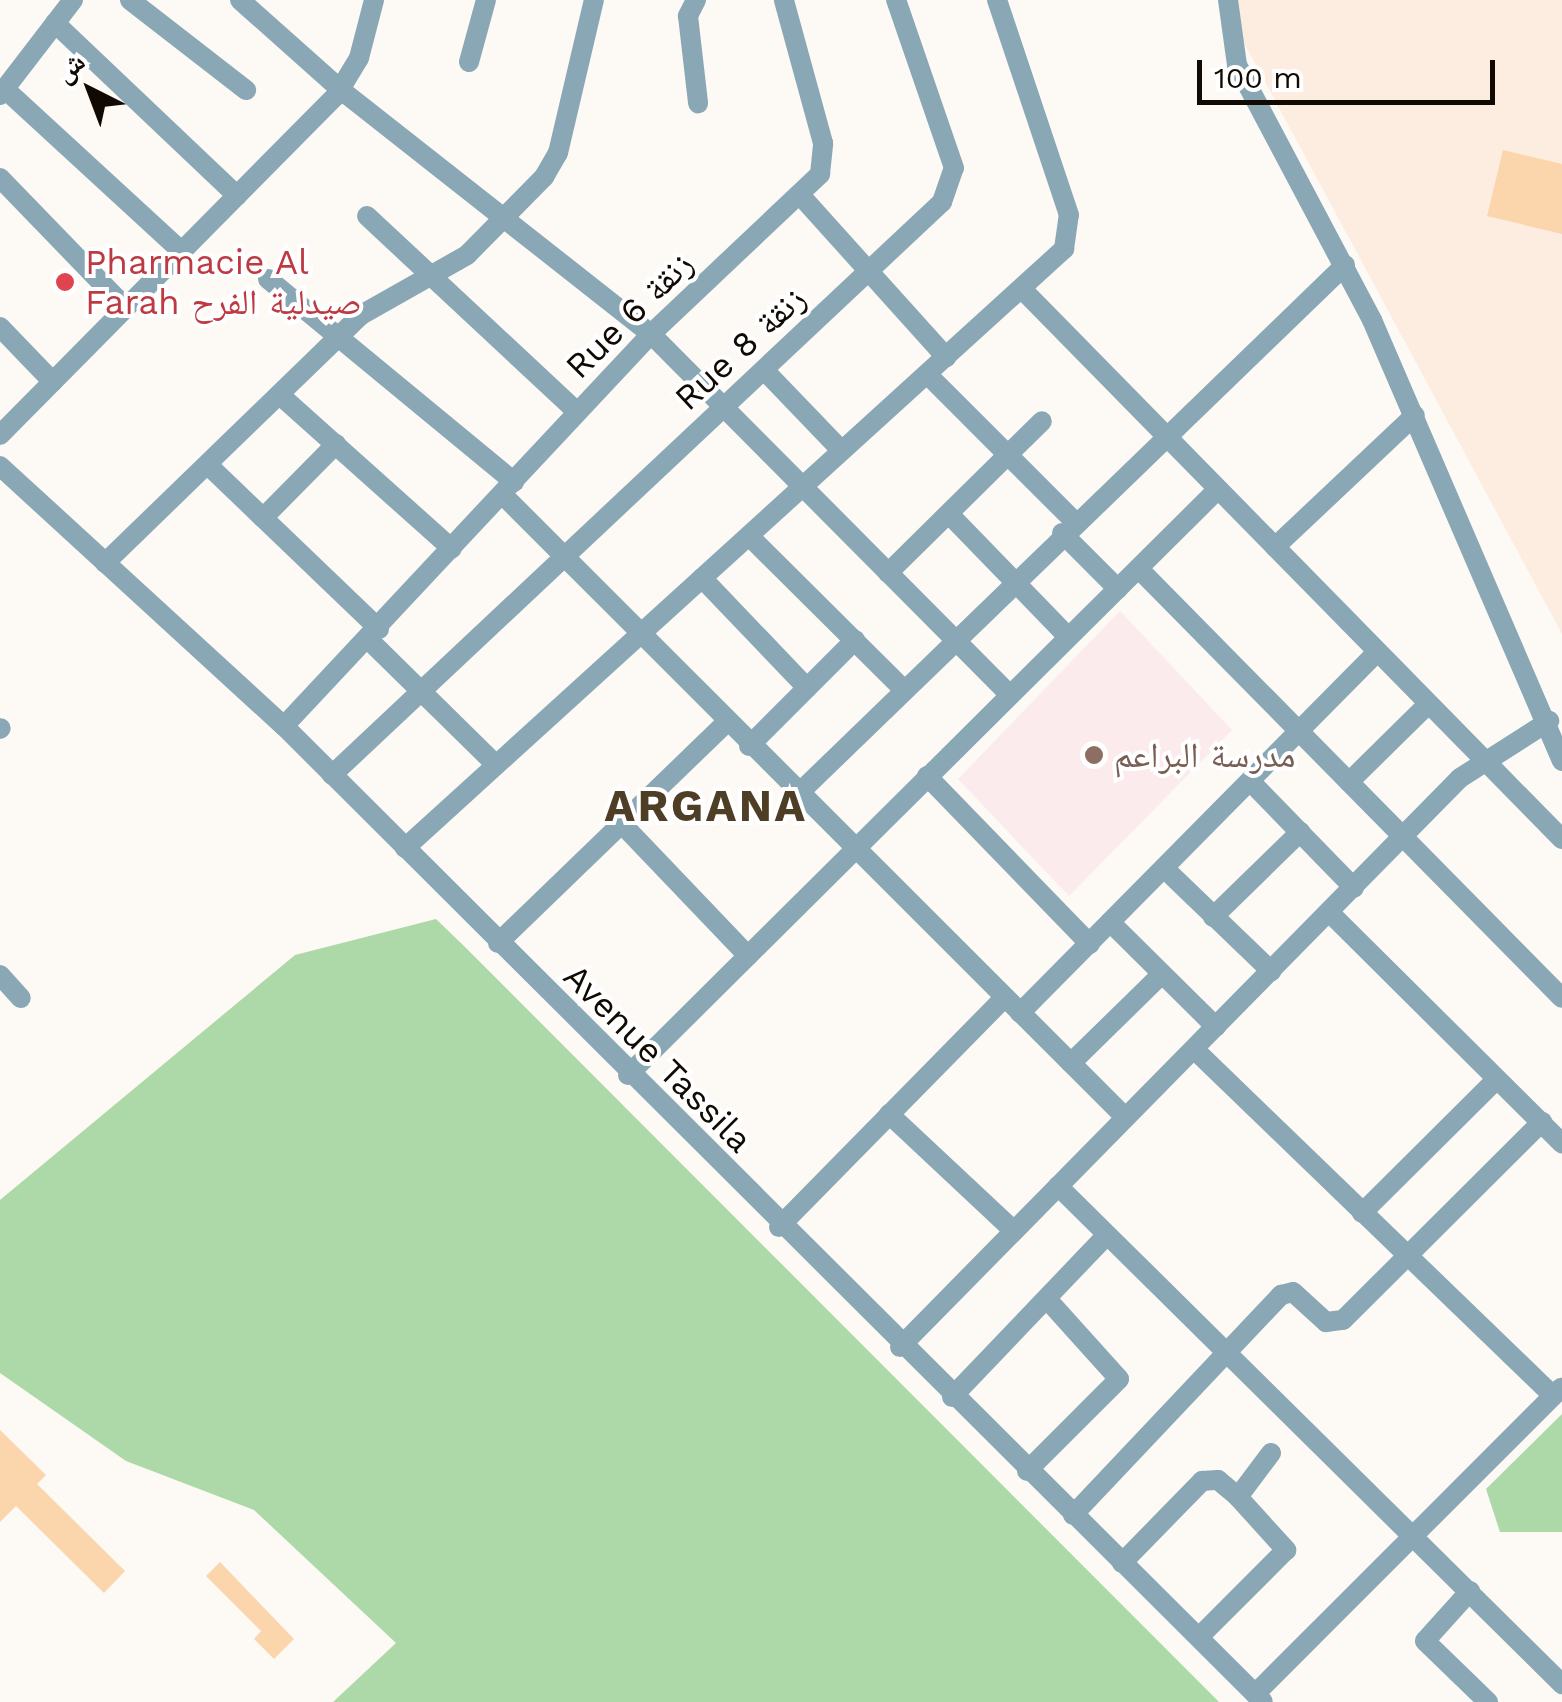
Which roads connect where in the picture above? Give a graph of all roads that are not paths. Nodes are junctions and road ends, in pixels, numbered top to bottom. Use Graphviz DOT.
graph roads {
  1 [pos="73,0"];
  2 [pos="130,0"];
  3 [pos="240,0"];
  4 [pos="352,0"];
  5 [pos="486,0"];
  6 [pos="594,0"];
  7 [pos="696,0"];
  8 [pos="784,0"];
  9 [pos="896,0"];
  10 [pos="997,0"];
  11 [pos="1228,0"];
  12 [pos="372,7"];
  13 [pos="55,23"];
  14 [pos="469,62"];
  15 [pos="246,90"];
  16 [pos="341,90"];
  17 [pos="2,92"];
  18 [pos="698,102"];
  19 [pos="0,178"];
  20 [pos="238,196"];
  21 [pos="801,196"];
  22 [pos="367,216"];
  23 [pos="506,220"];
  24 [pos="182,252"];
  25 [pos="1345,265"];
  26 [pos="869,271"];
  27 [pos="268,279"];
  28 [pos="434,279"];
  29 [pos="1022,289"];
  30 [pos="126,308"];
  31 [pos="0,327"];
  32 [pos="651,334"];
  33 [pos="340,337"];
  34 [pos="946,357"];
  35 [pos="764,370"];
  36 [pos="927,374"];
  37 [pos="53,382"];
  38 [pos="280,396"];
  39 [pos="724,408"];
  40 [pos="578,412"];
  41 [pos="1416,414"];
  42 [pos="1042,421"];
  43 [pos="0,435"];
  44 [pos="1162,435"];
  45 [pos="336,444"];
  46 [pos="842,450"];
  47 [pos="1006,456"];
  48 [pos="208,465"];
  49 [pos="0,466"];
  50 [pos="803,486"];
  51 [pos="508,488"];
  52 [pos="1217,490"];
  53 [pos="949,514"];
  54 [pos="264,518"];
  55 [pos="1068,528"];
  56 [pos="748,536"];
  57 [pos="1274,547"];
  58 [pos="452,549"];
  59 [pos="570,557"];
  60 [pos="105,563"];
  61 [pos="1139,569"];
  62 [pos="888,573"];
  63 [pos="702,578"];
  64 [pos="1014,580"];
  65 [pos="1118,589"];
  66 [pos="642,632"];
  67 [pos="374,634"];
  68 [pos="1068,637"];
  69 [pos="954,638"];
  70 [pos="854,640"];
  71 [pos="1375,654"];
  72 [pos="807,688"];
  73 [pos="903,689"];
  74 [pos="429,692"];
  75 [pos="1009,694"];
  76 [pos="1427,704"];
  77 [pos="1549,721"];
  78 [pos="726,723"];
  79 [pos="284,726"];
  80 [pos="1299,731"];
  81 [pos="749,746"];
  82 [pos="1562,761"];
  83 [pos="1484,763"];
  84 [pos="496,765"];
  85 [pos="332,775"];
  86 [pos="927,776"];
  87 [pos="1250,781"];
  88 [pos="1350,782"];
  89 [pos="798,794"];
  90 [pos="622,825"];
  91 [pos="1300,832"];
  92 [pos="1404,836"];
  93 [pos="1562,839"];
  94 [pos="405,848"];
  95 [pos="854,850"];
  96 [pos="1164,868"];
  97 [pos="1354,888"];
  98 [pos="1330,913"];
  99 [pos="1213,917"];
  100 [pos="1110,922"];
  101 [pos="498,942"];
  102 [pos="1090,944"];
  103 [pos="748,956"];
  104 [pos="1271,972"];
  105 [pos="1162,974"];
  106 [pos="0,975"];
  107 [pos="21,998"];
  108 [pos="1562,998"];
  109 [pos="1003,999"];
  110 [pos="1020,1014"];
  111 [pos="1216,1026"];
  112 [pos="1194,1049"];
  113 [pos="1070,1062"];
  114 [pos="628,1076"];
  115 [pos="1494,1082"];
  116 [pos="889,1114"];
  117 [pos="1125,1117"];
  118 [pos="1542,1122"];
  119 [pos="1562,1143"];
  120 [pos="1058,1186"];
  121 [pos="1362,1214"];
  122 [pos="779,1227"];
  123 [pos="1014,1231"];
  124 [pos="1105,1238"];
  125 [pos="1406,1256"];
  126 [pos="1047,1299"];
  127 [pos="900,1347"];
  128 [pos="1224,1354"];
  129 [pos="1558,1391"];
  130 [pos="952,1397"];
  131 [pos="1271,1453"];
  132 [pos="1027,1471"];
  133 [pos="1238,1497"];
  134 [pos="1073,1515"];
  135 [pos="1416,1537"];
  136 [pos="1122,1563"];
  137 [pos="1470,1591"];
  138 [pos="1199,1637"];
  139 [pos="1562,1684"];
  140 [pos="1259,1698"];
  141 [pos="1488,1702"];
  1 -- 13 [label="street"];
  2 -- 15 [label="street"];
  3 -- 16 [label="street"];
  4 -- 12 [label="street"];
  5 -- 14 [label="street"];
  6 -- 23 [label="street"];
  7 -- 18 [label="street"];
  8 -- 21 [label="street, Rue 6 زنقة"];
  9 -- 26 [label="street, Rue 8 زنقة"];
  10 -- 29 [label="street"];
  11 -- 25 [label="street"];
  12 -- 16 [label="street"];
  13 -- 17 [label="street"];
  13 -- 20 [label="street"];
  16 -- 20 [label="street"];
  16 -- 23 [label="street"];
  17 -- 24 [label="street"];
  19 -- 30 [label="street"];
  20 -- 24 [label="street"];
  21 -- 26 [label="street"];
  21 -- 32 [label="street, Rue 6 زنقة"];
  22 -- 28 [label="street"];
  23 -- 28 [label="street"];
  23 -- 32 [label="street"];
  24 -- 30 [label="street"];
  25 -- 41 [label="street"];
  25 -- 44 [label="street"];
  26 -- 34 [label="street"];
  26 -- 35 [label="street, Rue 8 زنقة"];
  27 -- 33 [label="street"];
  28 -- 33 [label="street"];
  28 -- 40 [label="street"];
  29 -- 34 [label="street"];
  29 -- 44 [label="street"];
  30 -- 37 [label="street"];
  31 -- 37 [label="street"];
  32 -- 39 [label="street"];
  32 -- 40 [label="street, Rue 6 زنقة"];
  33 -- 38 [label="street"];
  33 -- 51 [label="street"];
  34 -- 36 [label="street"];
  35 -- 39 [label="street, Rue 8 زنقة"];
  35 -- 46 [label="street"];
  36 -- 46 [label="street"];
  36 -- 47 [label="street"];
  37 -- 43 [label="street"];
  38 -- 45 [label="street"];
  38 -- 48 [label="street"];
  39 -- 50 [label="street"];
  39 -- 59 [label="street, Rue 8 زنقة"];
  40 -- 51 [label="street, Rue 6 زنقة"];
  41 -- 57 [label="street"];
  41 -- 77 [label="street"];
  42 -- 47 [label="street"];
  44 -- 52 [label="street"];
  44 -- 55 [label="street"];
  45 -- 54 [label="street"];
  45 -- 58 [label="street"];
  46 -- 50 [label="street"];
  47 -- 53 [label="street"];
  47 -- 55 [label="street"];
  48 -- 54 [label="street"];
  48 -- 60 [label="street"];
  49 -- 60 [label="street, Avenue Tassila"];
  50 -- 56 [label="street"];
  50 -- 62 [label="street"];
  51 -- 58 [label="street, Rue 6 زنقة"];
  51 -- 59 [label="street"];
  52 -- 57 [label="street"];
  52 -- 61 [label="street"];
  53 -- 62 [label="street"];
  53 -- 64 [label="street"];
  54 -- 67 [label="street"];
  55 -- 64 [label="street"];
  55 -- 65 [label="street"];
  56 -- 63 [label="street"];
  56 -- 70 [label="street"];
  57 -- 71 [label="street"];
  58 -- 67 [label="street, Rue 6 زنقة"];
  59 -- 66 [label="street"];
  59 -- 74 [label="street, Rue 8 زنقة"];
  60 -- 79 [label="street, Avenue Tassila"];
  61 -- 65 [label="street"];
  61 -- 80 [label="street"];
  62 -- 69 [label="street"];
  63 -- 66 [label="street"];
  63 -- 72 [label="street"];
  64 -- 68 [label="street"];
  64 -- 69 [label="street"];
  65 -- 68 [label="street"];
  66 -- 78 [label="street"];
  66 -- 84 [label="street"];
  67 -- 74 [label="street"];
  67 -- 79 [label="street, Rue 6 زنقة"];
  68 -- 75 [label="street"];
  69 -- 73 [label="street"];
  69 -- 75 [label="street"];
  70 -- 72 [label="street"];
  70 -- 73 [label="street"];
  71 -- 76 [label="street"];
  71 -- 80 [label="street"];
  72 -- 81 [label="street"];
  73 -- 89 [label="street"];
  74 -- 84 [label="street"];
  74 -- 85 [label="street, Rue 8 زنقة"];
  75 -- 86 [label="street"];
  76 -- 83 [label="street"];
  76 -- 88 [label="street"];
  77 -- 82 [label="street"];
  77 -- 83 [label="street"];
  78 -- 81 [label="street"];
  78 -- 90 [label="street"];
  79 -- 85 [label="street, Avenue Tassila"];
  80 -- 87 [label="street"];
  80 -- 88 [label="street"];
  81 -- 89 [label="street"];
  83 -- 92 [label="street"];
  83 -- 93 [label="street"];
  84 -- 94 [label="street"];
  85 -- 94 [label="street, Avenue Tassila"];
  86 -- 95 [label="street"];
  86 -- 102 [label="street"];
  87 -- 91 [label="street"];
  87 -- 96 [label="street"];
  88 -- 92 [label="street"];
  89 -- 95 [label="street"];
  90 -- 101 [label="street"];
  90 -- 103 [label="street"];
  91 -- 97 [label="street"];
  91 -- 99 [label="street"];
  92 -- 97 [label="street"];
  92 -- 108 [label="street"];
  94 -- 101 [label="street, Avenue Tassila"];
  95 -- 103 [label="street"];
  95 -- 109 [label="street"];
  96 -- 99 [label="street"];
  96 -- 100 [label="street"];
  97 -- 98 [label="street"];
  98 -- 104 [label="street"];
  98 -- 115 [label="street"];
  99 -- 104 [label="street"];
  100 -- 102 [label="street"];
  100 -- 105 [label="street"];
  101 -- 114 [label="street, Avenue Tassila"];
  102 -- 110 [label="street"];
  103 -- 114 [label="street"];
  104 -- 111 [label="street"];
  105 -- 111 [label="street"];
  105 -- 113 [label="street"];
  106 -- 107 [label="street"];
  109 -- 110 [label="street"];
  109 -- 116 [label="street"];
  110 -- 113 [label="street"];
  111 -- 112 [label="street"];
  112 -- 117 [label="street"];
  112 -- 121 [label="street"];
  113 -- 117 [label="street"];
  114 -- 122 [label="street, Avenue Tassila"];
  115 -- 118 [label="street"];
  115 -- 121 [label="street"];
  116 -- 122 [label="street"];
  116 -- 123 [label="street"];
  117 -- 120 [label="street"];
  118 -- 119 [label="street"];
  118 -- 125 [label="street"];
  120 -- 123 [label="street"];
  120 -- 124 [label="street"];
  121 -- 125 [label="street"];
  122 -- 127 [label="street, Avenue Tassila"];
  123 -- 127 [label="street"];
  124 -- 126 [label="street"];
  124 -- 128 [label="street"];
  125 -- 128 [label="street"];
  125 -- 129 [label="street"];
  126 -- 130 [label="street"];
  126 -- 132 [label="street"];
  127 -- 130 [label="street, Avenue Tassila"];
  128 -- 134 [label="street"];
  128 -- 135 [label="street"];
  129 -- 135 [label="street"];
  130 -- 132 [label="street, Avenue Tassila"];
  131 -- 133 [label="street"];
  132 -- 134 [label="street, Avenue Tassila"];
  133 -- 136 [label="street"];
  133 -- 138 [label="street"];
  134 -- 136 [label="street, Avenue Tassila"];
  135 -- 137 [label="street"];
  135 -- 140 [label="street"];
  136 -- 138 [label="street, Avenue Tassila"];
  137 -- 139 [label="street"];
  137 -- 141 [label="street"];
  138 -- 140 [label="street, Avenue Tassila"];
}
